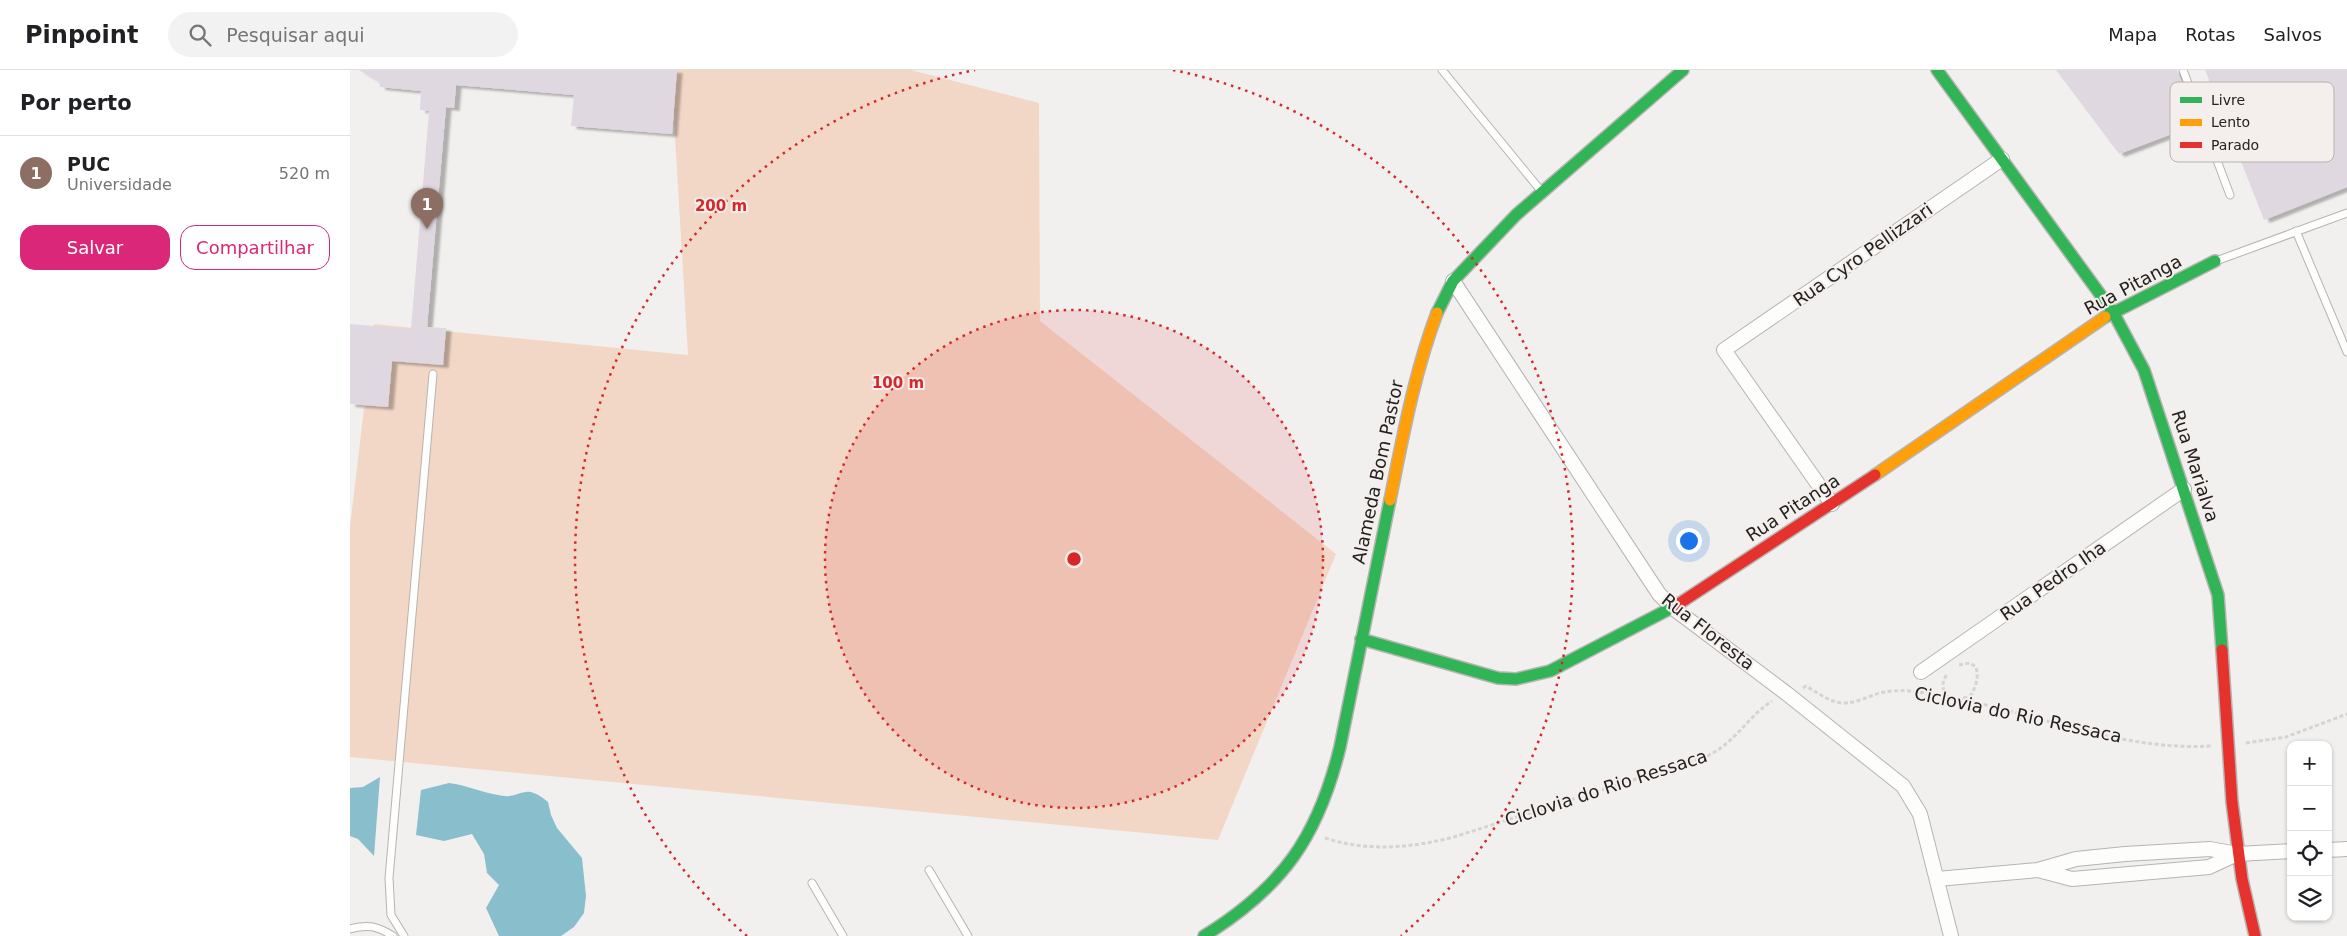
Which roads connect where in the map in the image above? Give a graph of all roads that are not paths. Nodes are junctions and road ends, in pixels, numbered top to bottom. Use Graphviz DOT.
graph roads {
  1 [pos="1442,70"];
  2 [pos="1683,70"];
  3 [pos="1937,70"];
  4 [pos="2183,70"];
  5 [pos="2188,82"];
  6 [pos="2002,159"];
  7 [pos="2218,162"];
  8 [pos="1542,192"];
  9 [pos="2230,195"];
  10 [pos="2347,213"];
  11 [pos="2296,231"];
  12 [pos="2215,261"];
  13 [pos="1453,281"];
  14 [pos="2113,312"];
  15 [pos="2347,352"];
  16 [pos="432,374"];
  17 [pos="2184,489"];
  18 [pos="1832,504"];
  19 [pos="1673,608"];
  20 [pos="1362,639"];
  21 [pos="1922,672"];
  22 [pos="2347,849"];
  23 [pos="2332,850"];
  24 [pos="2287,851"];
  25 [pos="2238,854"];
  26 [pos="929,870"];
  27 [pos="2038,870"];
  28 [pos="1937,879"];
  29 [pos="812,883"];
  30 [pos="350,929"];
  31 [pos="393,936"];
  32 [pos="404,936"];
  33 [pos="843,936"];
  34 [pos="968,936"];
  35 [pos="1204,936"];
  36 [pos="1951,936"];
  37 [pos="2255,936"];
  1 -- 8 [label="lane"];
  2 -- 8 [label="street, Alameda Bom Pastor"];
  3 -- 6 [label="street, Rua Marialva"];
  4 -- 5 [label="lane"];
  6 -- 14 [label="street, Rua Marialva"];
  6 -- 18 [label="street, Rua Cyro Pellizzari"];
  7 -- 9 [label="lane"];
  8 -- 13 [label="street, Alameda Bom Pastor"];
  10 -- 11 [label="lane"];
  11 -- 12 [label="lane"];
  11 -- 15 [label="lane"];
  12 -- 14 [label="street, Rua Pitanga"];
  13 -- 19 [label="street, Rua Floresta"];
  13 -- 20 [label="street, Alameda Bom Pastor"];
  14 -- 17 [label="street, Rua Marialva"];
  14 -- 18 [label="street, Rua Pitanga"];
  16 -- 32 [label="lane"];
  17 -- 21 [label="street, Rua Pedro Iha"];
  17 -- 25 [label="street, Rua Marialva"];
  18 -- 19 [label="street, Rua Pitanga"];
  19 -- 20 [label="street, Rua Pitanga"];
  19 -- 28 [label="street, Rua Floresta"];
  20 -- 35 [label="street, Alameda Bom Pastor"];
  22 -- 23 [label="street"];
  24 -- 25 [label="street"];
  25 -- 27 [label="street"];
  25 -- 27 [label="street"];
  25 -- 37 [label="street, Rua Marialva"];
  26 -- 34 [label="lane"];
  27 -- 28 [label="street"];
  28 -- 36 [label="street, Rua Floresta"];
  29 -- 33 [label="lane"];
  30 -- 31 [label="lane"];
}
